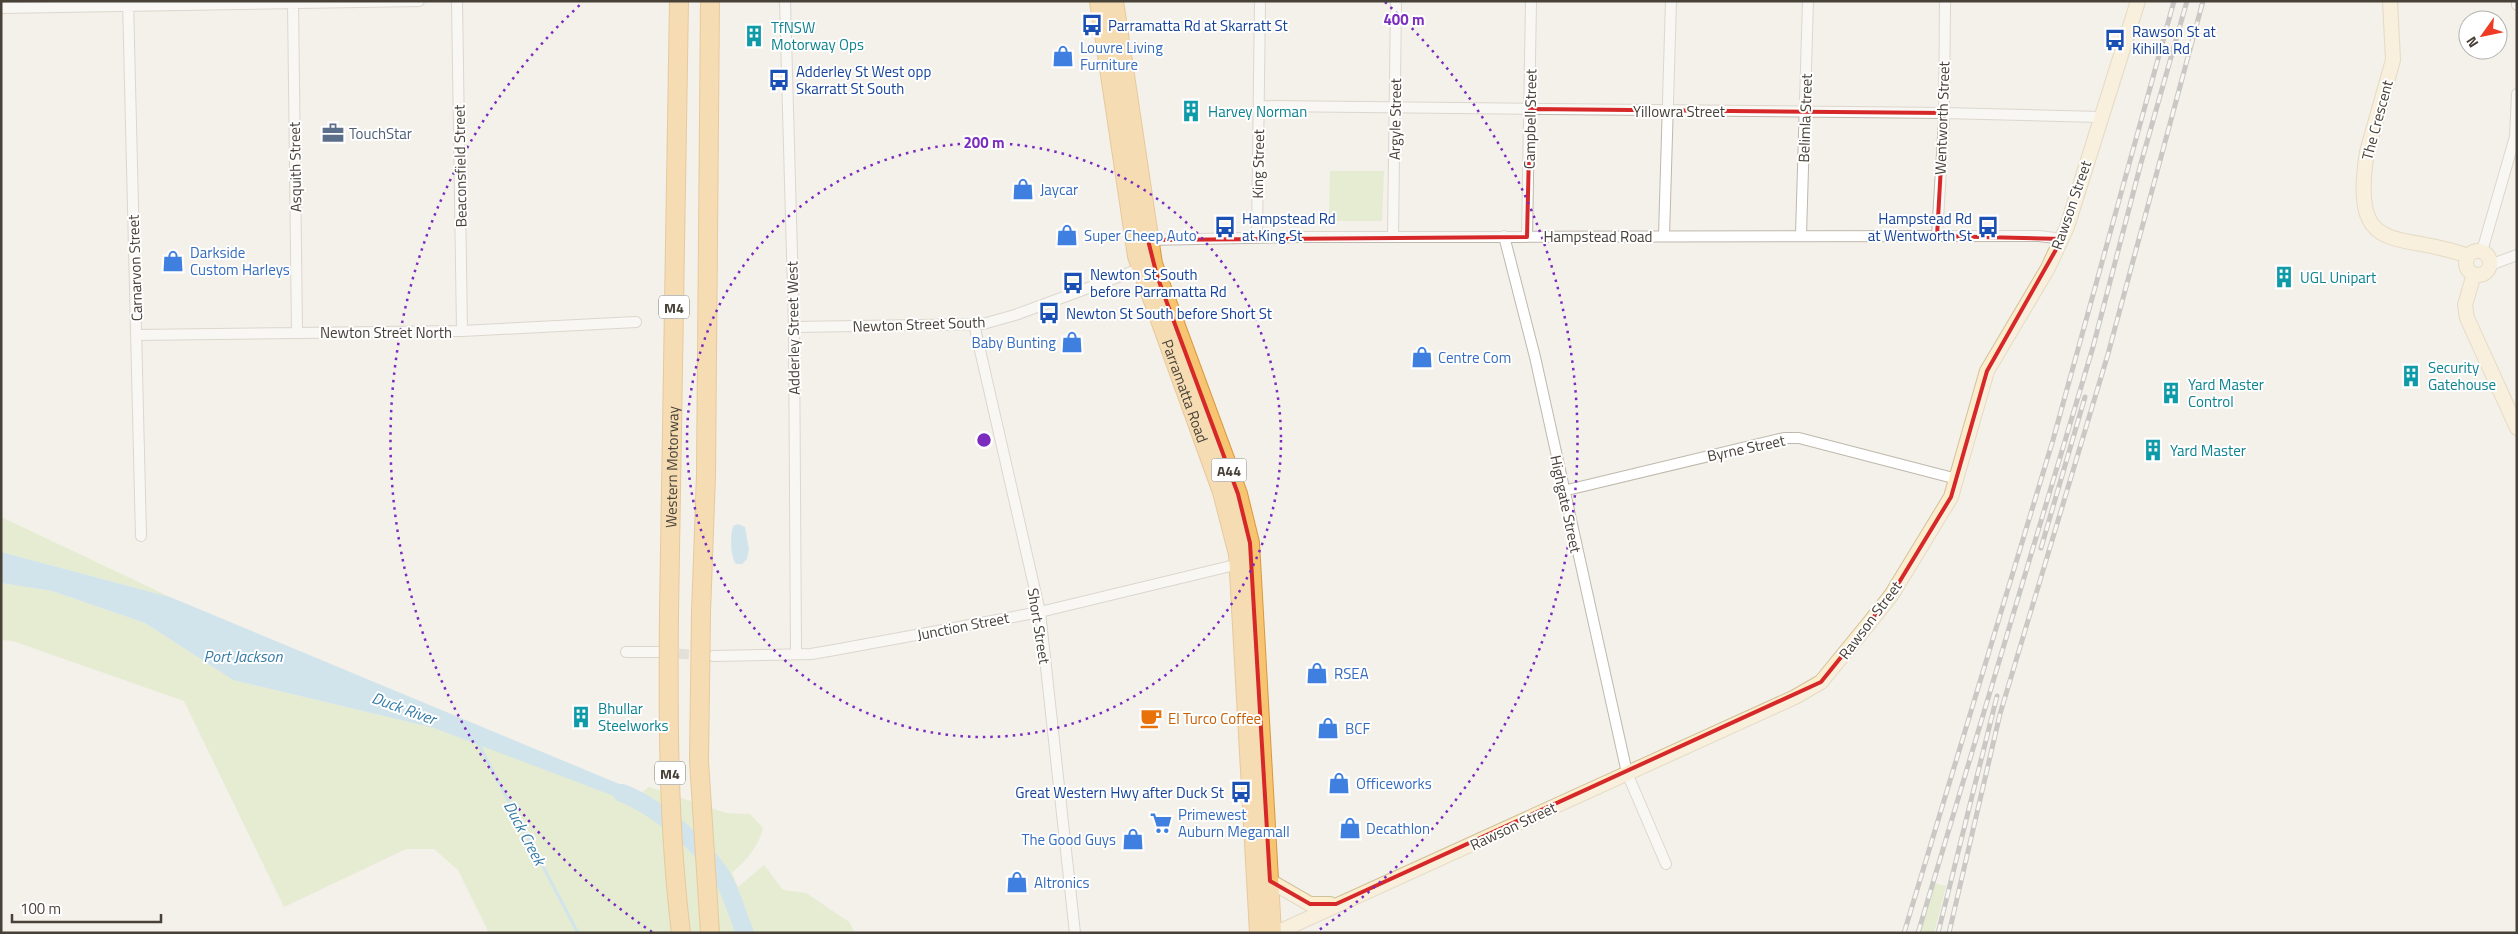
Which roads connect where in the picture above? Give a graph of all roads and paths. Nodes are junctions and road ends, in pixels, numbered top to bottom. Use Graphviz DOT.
graph roads {
  1 [pos="418,1"];
  2 [pos="457,1"];
  3 [pos="679,1"];
  4 [pos="710,1"];
  5 [pos="786,1"];
  6 [pos="1099,1"];
  7 [pos="1114,1"];
  8 [pos="1260,1"];
  9 [pos="1396,1"];
  10 [pos="1531,1"];
  11 [pos="1671,1"];
  12 [pos="1808,1"];
  13 [pos="1944,1"];
  14 [pos="2138,1"];
  15 [pos="2390,1"];
  16 [pos="293,2"];
  17 [pos="128,4"];
  18 [pos="1,8"];
  19 [pos="2517,94"];
  20 [pos="1259,106"];
  21 [pos="1395,108"];
  22 [pos="1530,109"];
  23 [pos="1668,111"];
  24 [pos="1806,112"];
  25 [pos="1944,113"];
  26 [pos="2100,118"];
  27 [pos="1801,235"];
  28 [pos="1504,236"];
  29 [pos="1527,236"];
  30 [pos="1664,236"];
  31 [pos="1938,236"];
  32 [pos="1257,237"];
  33 [pos="1393,237"];
  34 [pos="2062,239"];
  35 [pos="1141,241"];
  36 [pos="2482,251"];
  37 [pos="2517,254"];
  38 [pos="2468,256"];
  39 [pos="2490,265"];
  40 [pos="1147,266"];
  41 [pos="2474,274"];
  42 [pos="636,322"];
  43 [pos="974,324"];
  44 [pos="794,327"];
  45 [pos="462,331"];
  46 [pos="297,333"];
  47 [pos="137,335"];
  48 [pos="2517,428"];
  49 [pos="1957,479"];
  50 [pos="1563,491"];
  51 [pos="141,536"];
  52 [pos="1239,564"];
  53 [pos="1040,612"];
  54 [pos="626,652"];
  55 [pos="658,652"];
  56 [pos="796,654"];
  57 [pos="713,656"];
  58 [pos="1627,773"];
  59 [pos="1666,864"];
  60 [pos="1270,880"];
  61 [pos="1336,904"];
  62 [pos="681,933"];
  63 [pos="710,933"];
  64 [pos="1075,933"];
  65 [pos="1259,933"];
  66 [pos="1272,933"];
  67 [pos="1276,933"];
  1 -- 16 [label="street"];
  2 -- 45 [label="street, Beaconsfield Street"];
  3 -- 62 [label="highway, Western Motorway / M4, bridge"];
  4 -- 63 [label="highway, M4, bridge"];
  5 -- 44 [label="street, Adderley Street West"];
  6 -- 35 [label="highway, Parramatta Road / A44"];
  7 -- 35 [label="highway, Parramatta Road / A44"];
  8 -- 20 [label="street, King Street"];
  9 -- 21 [label="street, Argyle Street"];
  10 -- 22 [label="street, Campbell Street"];
  11 -- 23 [label="street"];
  12 -- 24 [label="street, Belimla Street"];
  13 -- 25 [label="street, Wentworth Street"];
  14 -- 26 [label="main road, Rawson Street"];
  15 -- 38 [label="main road, The Crescent"];
  16 -- 17 [label="street"];
  16 -- 46 [label="street, Asquith Street"];
  17 -- 18 [label="street"];
  17 -- 47 [label="street, Carnarvon Street"];
  19 -- 36 [label="street"];
  20 -- 21 [label="street, Yillowra Street"];
  20 -- 32 [label="street, King Street"];
  21 -- 22 [label="street, Yillowra Street"];
  21 -- 33 [label="street, Argyle Street"];
  22 -- 23 [label="street, Yillowra Street"];
  22 -- 29 [label="street, Campbell Street"];
  23 -- 24 [label="street, Yillowra Street"];
  23 -- 30 [label="street"];
  24 -- 25 [label="street, Yillowra Street"];
  24 -- 27 [label="street, Belimla Street"];
  25 -- 26 [label="street, Yillowra Street"];
  25 -- 31 [label="street, Wentworth Street"];
  26 -- 34 [label="main road, Rawson Street"];
  27 -- 30 [label="street, Hampstead Road"];
  27 -- 31 [label="street, Hampstead Road"];
  28 -- 29 [label="street, Hampstead Road"];
  28 -- 33 [label="street, Hampstead Road"];
  28 -- 50 [label="street, Highgate Street"];
  29 -- 30 [label="street, Hampstead Road"];
  31 -- 34 [label="street, Hampstead Road"];
  32 -- 33 [label="street, Hampstead Road"];
  32 -- 35 [label="street, Hampstead Road"];
  34 -- 49 [label="main road, Rawson Street"];
  35 -- 40 [label="highway, Parramatta Road / A44"];
  36 -- 38 [label="main road"];
  36 -- 39 [label="main road"];
  37 -- 39 [label="street"];
  38 -- 41 [label="main road"];
  39 -- 41 [label="main road"];
  40 -- 43 [label="street, Newton Street South"];
  40 -- 52 [label="highway, Parramatta Road / A44"];
  40 -- 60 [label="highway, Parramatta Road / A44"];
  41 -- 48 [label="main road"];
  42 -- 45 [label="street, Newton Street North"];
  43 -- 44 [label="street, Newton Street South"];
  43 -- 53 [label="street, Short Street"];
  44 -- 56 [label="street, Adderley Street West"];
  45 -- 46 [label="street, Newton Street North"];
  46 -- 47 [label="street, Newton Street North"];
  47 -- 51 [label="street, Carnarvon Street"];
  49 -- 50 [label="street, Byrne Street"];
  49 -- 58 [label="main road, Rawson Street"];
  50 -- 58 [label="street, Highgate Street"];
  52 -- 53 [label="street, Junction Street"];
  52 -- 65 [label="highway, Parramatta Road / A44"];
  53 -- 56 [label="street, Junction Street"];
  53 -- 64 [label="street, Short Street"];
  54 -- 55 [label="street"];
  56 -- 57 [label="street, Junction Street"];
  58 -- 59 [label="street, Highgate Street"];
  58 -- 61 [label="main road, Rawson Street"];
  60 -- 61 [label="main road"];
  60 -- 66 [label="highway, Parramatta Road / A44"];
  61 -- 67 [label="main road, Rawson Street"];
}
